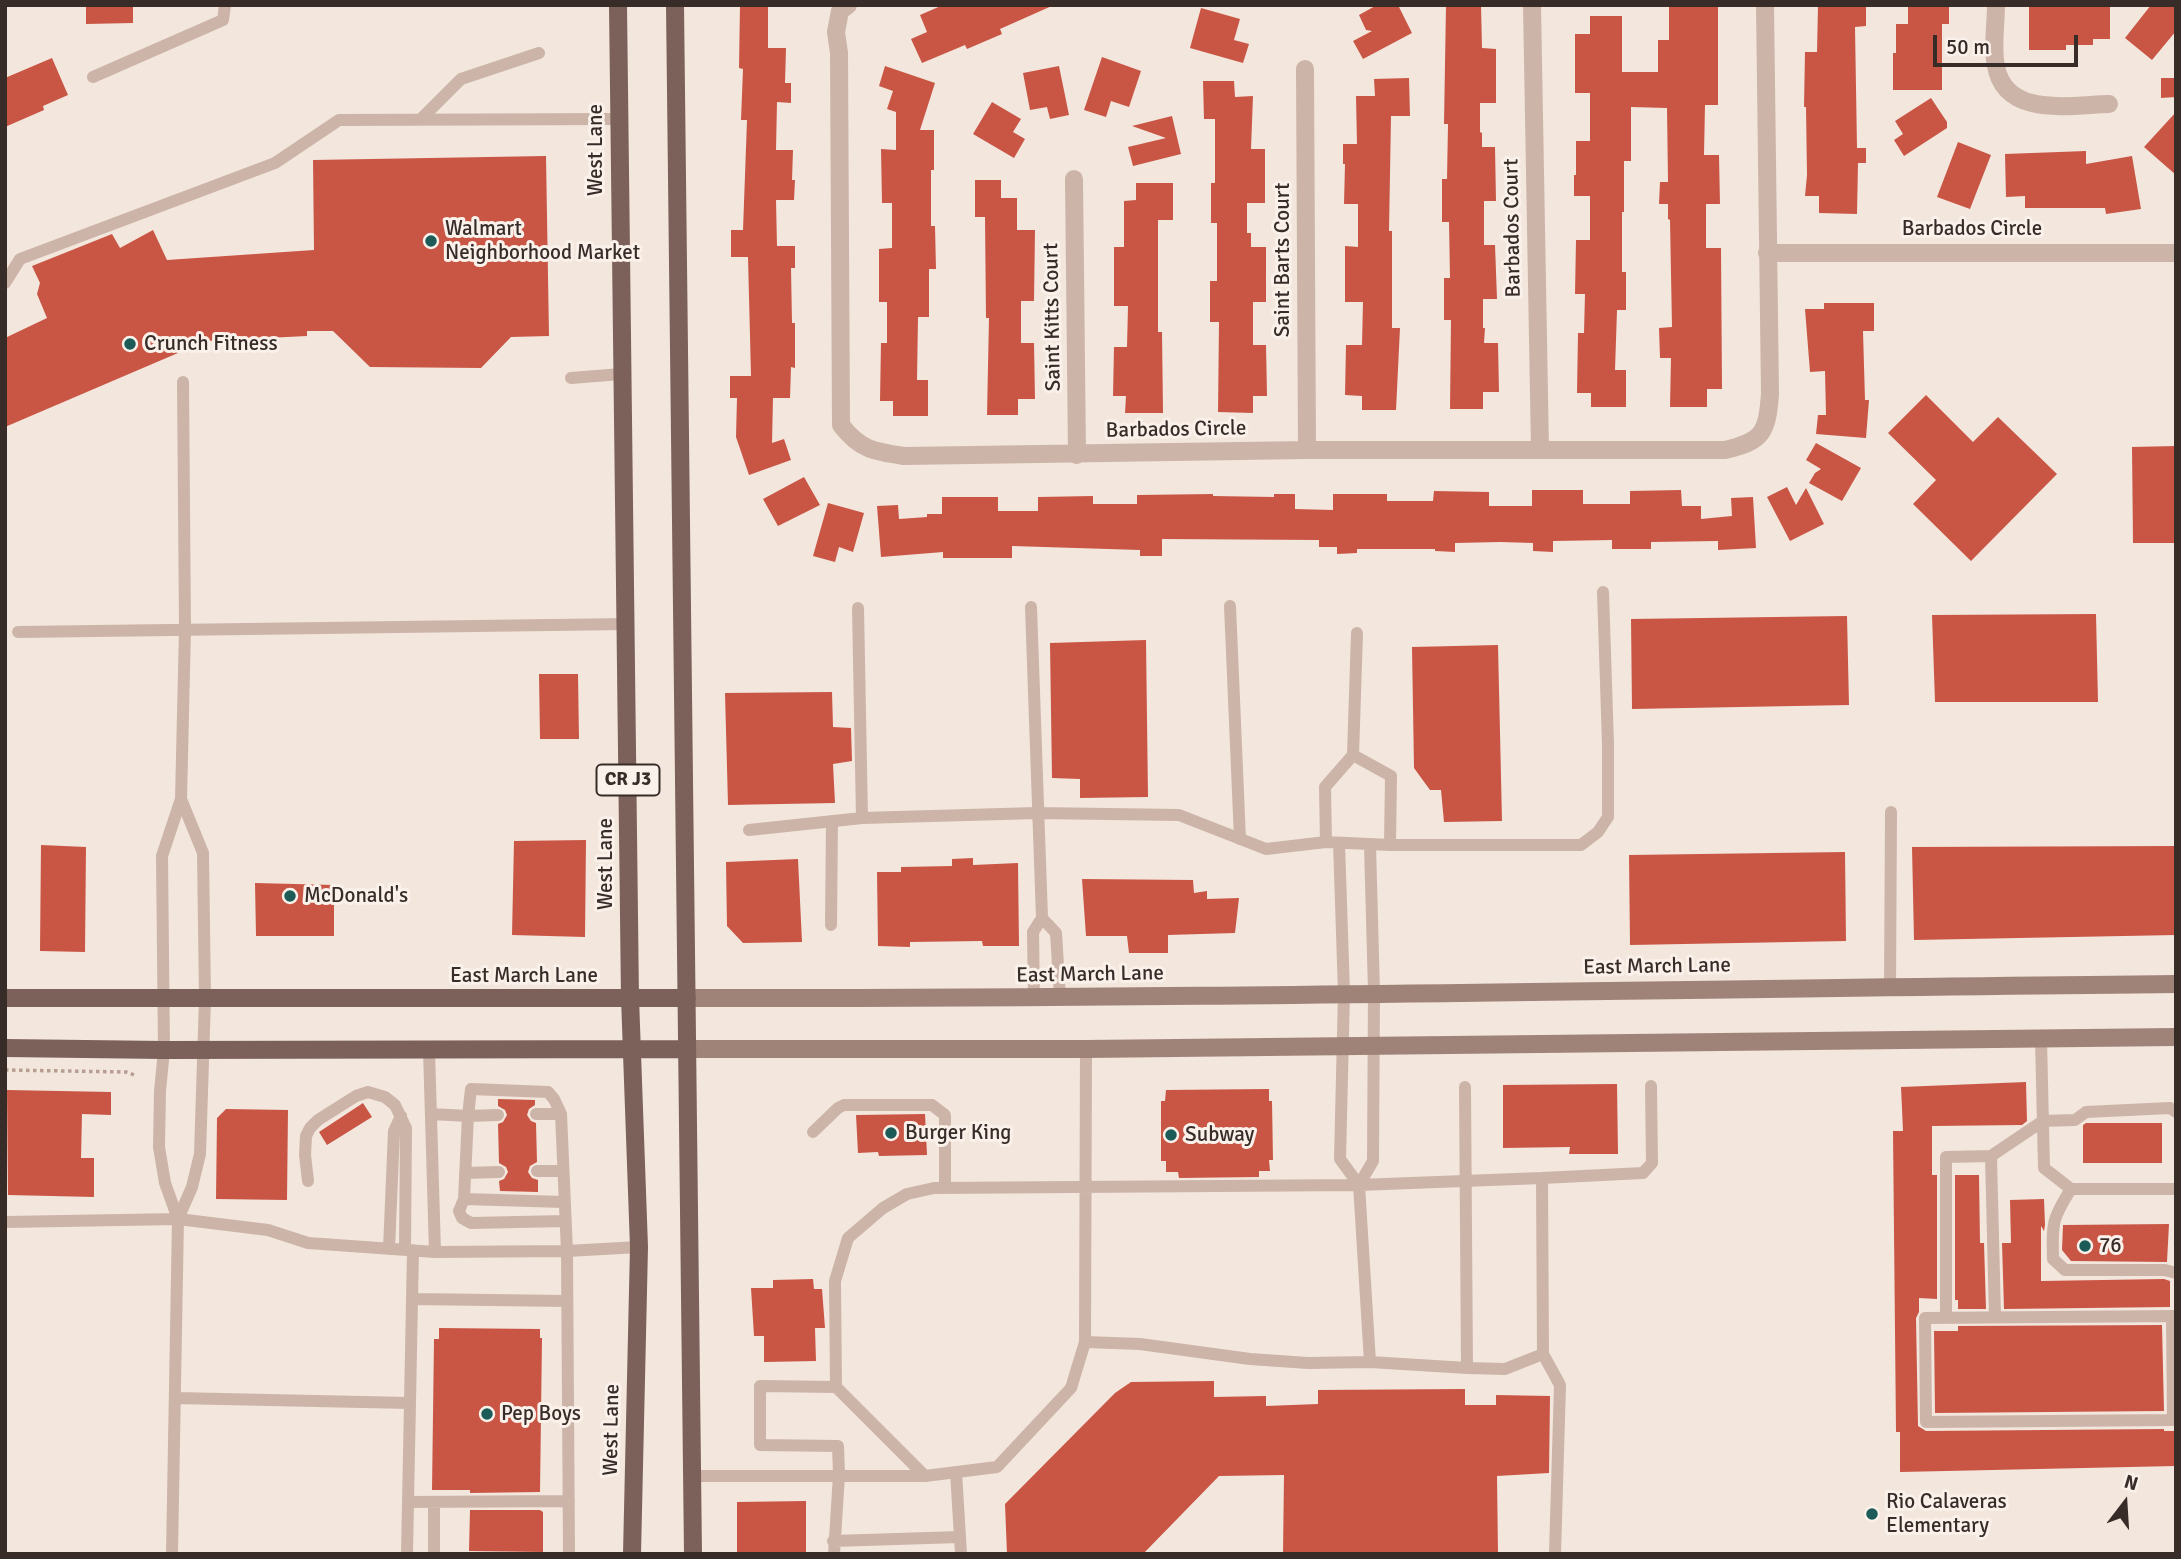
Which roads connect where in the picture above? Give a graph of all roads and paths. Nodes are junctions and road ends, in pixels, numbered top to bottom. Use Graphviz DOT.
graph roads {
  1 [pos="225,5"];
  2 [pos="618,5"];
  3 [pos="675,5"];
  4 [pos="848,5"];
  5 [pos="1532,5"];
  6 [pos="1765,5"];
  7 [pos="1996,5"];
  8 [pos="539,53"];
  9 [pos="1305,69"];
  10 [pos="93,77"];
  11 [pos="2109,104"];
  12 [pos="619,118"];
  13 [pos="421,120"];
  14 [pos="1074,179"];
  15 [pos="1768,253"];
  16 [pos="2176,253"];
  17 [pos="5,283"];
  18 [pos="621,374"];
  19 [pos="571,378"];
  20 [pos="183,382"];
  21 [pos="1307,450"];
  22 [pos="1540,450"];
  23 [pos="1077,455"];
  24 [pos="1603,592"];
  25 [pos="1230,606"];
  26 [pos="1031,607"];
  27 [pos="858,608"];
  28 [pos="627,624"];
  29 [pos="185,629"];
  30 [pos="18,632"];
  31 [pos="1357,633"];
  32 [pos="1353,754"];
  33 [pos="181,799"];
  34 [pos="1891,812"];
  35 [pos="1037,813"];
  36 [pos="862,818"];
  37 [pos="832,821"];
  38 [pos="749,830"];
  39 [pos="1240,839"];
  40 [pos="1332,843"];
  41 [pos="1370,845"];
  42 [pos="1390,845"];
  43 [pos="1042,918"];
  44 [pos="831,925"];
  45 [pos="2176,984"];
  46 [pos="1890,987"];
  47 [pos="1374,992"];
  48 [pos="1344,993"];
  49 [pos="5,998"];
  50 [pos="630,998"];
  51 [pos="1034,998"];
  52 [pos="1060,998"];
  53 [pos="163,999"];
  54 [pos="205,999"];
  55 [pos="687,999"];
  56 [pos="2176,1037"];
  57 [pos="2042,1039"];
  58 [pos="1342,1047"];
  59 [pos="1373,1047"];
  60 [pos="5,1048"];
  61 [pos="633,1049"];
  62 [pos="687,1049"];
  63 [pos="1086,1049"];
  64 [pos="164,1050"];
  65 [pos="204,1050"];
  66 [pos="429,1050"];
  67 [pos="5,1070"];
  68 [pos="137,1076"];
  69 [pos="1651,1086"];
  70 [pos="1465,1087"];
  71 [pos="2176,1112"];
  72 [pos="431,1114"];
  73 [pos="536,1114"];
  74 [pos="561,1114"];
  75 [pos="498,1115"];
  76 [pos="401,1116"];
  77 [pos="468,1116"];
  78 [pos="2043,1121"];
  79 [pos="813,1132"];
  80 [pos="1991,1156"];
  81 [pos="537,1171"];
  82 [pos="563,1171"];
  83 [pos="499,1172"];
  84 [pos="465,1173"];
  85 [pos="1542,1178"];
  86 [pos="1465,1180"];
  87 [pos="308,1181"];
  88 [pos="1359,1185"];
  89 [pos="945,1188"];
  90 [pos="1086,1188"];
  91 [pos="2071,1189"];
  92 [pos="2176,1189"];
  93 [pos="464,1199"];
  94 [pos="564,1202"];
  95 [pos="178,1219"];
  96 [pos="565,1221"];
  97 [pos="5,1222"];
  98 [pos="639,1247"];
  99 [pos="389,1249"];
  100 [pos="409,1250"];
  101 [pos="567,1251"];
  102 [pos="435,1252"];
  103 [pos="2176,1273"];
  104 [pos="412,1299"];
  105 [pos="567,1301"];
  106 [pos="2174,1316"];
  107 [pos="1946,1318"];
  108 [pos="1995,1318"];
  109 [pos="1085,1342"];
  110 [pos="1543,1354"];
  111 [pos="1370,1362"];
  112 [pos="1467,1368"];
  113 [pos="836,1387"];
  114 [pos="175,1398"];
  115 [pos="410,1403"];
  116 [pos="956,1472"];
  117 [pos="839,1475"];
  118 [pos="692,1476"];
  119 [pos="925,1476"];
  120 [pos="569,1501"];
  121 [pos="408,1502"];
  122 [pos="434,1502"];
  123 [pos="960,1537"];
  124 [pos="834,1548"];
  125 [pos="172,1554"];
  126 [pos="407,1554"];
  127 [pos="434,1554"];
  128 [pos="569,1554"];
  129 [pos="632,1554"];
  130 [pos="693,1554"];
  131 [pos="961,1554"];
  132 [pos="1555,1554"];
  1 -- 10 [label="lane"];
  2 -- 12 [label="main road, West Lane / CR J3"];
  3 -- 55 [label="main road, CR J3"];
  4 -- 23 [label="street, Barbados Circle"];
  5 -- 22 [label="street, Barbados Court"];
  6 -- 15 [label="street, Barbados Circle"];
  7 -- 11 [label="street"];
  8 -- 13 [label="lane"];
  9 -- 21 [label="street, Saint Barts Court"];
  12 -- 13 [label="lane"];
  12 -- 18 [label="main road, West Lane / CR J3"];
  13 -- 17 [label="lane"];
  14 -- 23 [label="street, Saint Kitts Court"];
  15 -- 16 [label="street, Barbados Circle"];
  15 -- 22 [label="street, Barbados Circle"];
  18 -- 19 [label="lane"];
  18 -- 28 [label="main road, West Lane / CR J3"];
  20 -- 29 [label="lane"];
  21 -- 22 [label="street, Barbados Circle"];
  21 -- 23 [label="street, Barbados Circle"];
  24 -- 42 [label="lane"];
  25 -- 39 [label="lane"];
  26 -- 35 [label="lane"];
  27 -- 36 [label="lane"];
  28 -- 29 [label="lane"];
  28 -- 50 [label="main road, West Lane / CR J3"];
  29 -- 30 [label="lane"];
  29 -- 33 [label="lane"];
  31 -- 32 [label="lane"];
  32 -- 40 [label="lane"];
  32 -- 42 [label="lane"];
  33 -- 53 [label="lane"];
  33 -- 54 [label="lane"];
  34 -- 46 [label="lane"];
  35 -- 36 [label="lane"];
  35 -- 39 [label="lane"];
  35 -- 43 [label="lane"];
  36 -- 37 [label="lane"];
  37 -- 38 [label="lane"];
  37 -- 44 [label="lane"];
  39 -- 40 [label="lane"];
  40 -- 41 [label="lane"];
  40 -- 48 [label="lane"];
  41 -- 42 [label="lane"];
  41 -- 47 [label="lane"];
  43 -- 51 [label="lane"];
  43 -- 52 [label="lane"];
  45 -- 46 [label="main road, East March Lane"];
  46 -- 47 [label="main road, East March Lane"];
  47 -- 48 [label="main road, East March Lane"];
  47 -- 59 [label="lane"];
  48 -- 52 [label="main road, East March Lane"];
  48 -- 58 [label="lane"];
  49 -- 53 [label="main road, East March Lane"];
  50 -- 54 [label="main road, East March Lane"];
  50 -- 55 [label="main road, East March Lane"];
  50 -- 61 [label="main road, West Lane / CR J3"];
  51 -- 52 [label="main road, East March Lane"];
  51 -- 55 [label="main road, East March Lane"];
  53 -- 54 [label="main road, East March Lane"];
  53 -- 64 [label="lane"];
  54 -- 65 [label="lane"];
  55 -- 62 [label="main road, CR J3"];
  56 -- 57 [label="main road"];
  57 -- 59 [label="main road"];
  57 -- 78 [label="lane"];
  58 -- 59 [label="main road"];
  58 -- 63 [label="main road"];
  58 -- 88 [label="lane"];
  59 -- 88 [label="lane"];
  60 -- 64 [label="main road"];
  61 -- 62 [label="main road"];
  61 -- 66 [label="main road"];
  61 -- 98 [label="main road, West Lane / CR J3"];
  62 -- 63 [label="main road"];
  62 -- 118 [label="main road, CR J3"];
  63 -- 90 [label="lane"];
  64 -- 65 [label="main road"];
  64 -- 95 [label="lane"];
  65 -- 66 [label="main road"];
  65 -- 95 [label="lane"];
  66 -- 72 [label="lane"];
  67 -- 68 [label="path"];
  69 -- 85 [label="lane"];
  70 -- 86 [label="lane"];
  71 -- 78 [label="lane"];
  72 -- 77 [label="lane"];
  72 -- 102 [label="lane"];
  73 -- 74 [label="lane"];
  74 -- 77 [label="lane"];
  74 -- 82 [label="lane"];
  75 -- 77 [label="lane"];
  76 -- 87 [label="lane"];
  76 -- 99 [label="lane"];
  76 -- 100 [label="lane"];
  77 -- 84 [label="lane"];
  78 -- 80 [label="lane"];
  78 -- 91 [label="lane"];
  79 -- 89 [label="lane"];
  80 -- 107 [label="lane"];
  80 -- 108 [label="lane"];
  81 -- 82 [label="lane"];
  82 -- 94 [label="lane"];
  83 -- 84 [label="lane"];
  84 -- 93 [label="lane"];
  85 -- 86 [label="lane"];
  85 -- 110 [label="lane"];
  86 -- 88 [label="lane"];
  86 -- 112 [label="lane"];
  88 -- 90 [label="lane"];
  88 -- 111 [label="lane"];
  89 -- 90 [label="lane"];
  89 -- 113 [label="lane"];
  90 -- 109 [label="lane"];
  91 -- 92 [label="lane"];
  91 -- 103 [label="lane"];
  93 -- 94 [label="lane"];
  93 -- 96 [label="lane"];
  94 -- 96 [label="lane"];
  95 -- 97 [label="lane"];
  95 -- 99 [label="lane"];
  95 -- 114 [label="lane"];
  96 -- 101 [label="lane"];
  98 -- 101 [label="lane"];
  98 -- 129 [label="main road, West Lane / CR J3"];
  99 -- 100 [label="lane"];
  100 -- 102 [label="lane"];
  100 -- 104 [label="lane"];
  101 -- 102 [label="lane"];
  101 -- 105 [label="lane"];
  104 -- 105 [label="lane"];
  104 -- 115 [label="lane"];
  105 -- 120 [label="lane"];
  106 -- 107 [label="lane"];
  106 -- 108 [label="lane"];
  107 -- 108 [label="lane"];
  109 -- 111 [label="lane"];
  109 -- 116 [label="lane"];
  110 -- 112 [label="lane"];
  110 -- 132 [label="lane"];
  111 -- 112 [label="lane"];
  113 -- 117 [label="lane"];
  113 -- 119 [label="lane"];
  114 -- 115 [label="lane"];
  114 -- 125 [label="lane"];
  115 -- 121 [label="lane"];
  116 -- 119 [label="lane"];
  116 -- 123 [label="lane"];
  117 -- 118 [label="lane"];
  117 -- 119 [label="lane"];
  117 -- 124 [label="lane"];
  118 -- 130 [label="main road, CR J3"];
  120 -- 122 [label="lane"];
  120 -- 128 [label="lane"];
  121 -- 122 [label="lane"];
  121 -- 126 [label="lane"];
  122 -- 127 [label="lane"];
  123 -- 124 [label="lane"];
  123 -- 131 [label="lane"];
}
